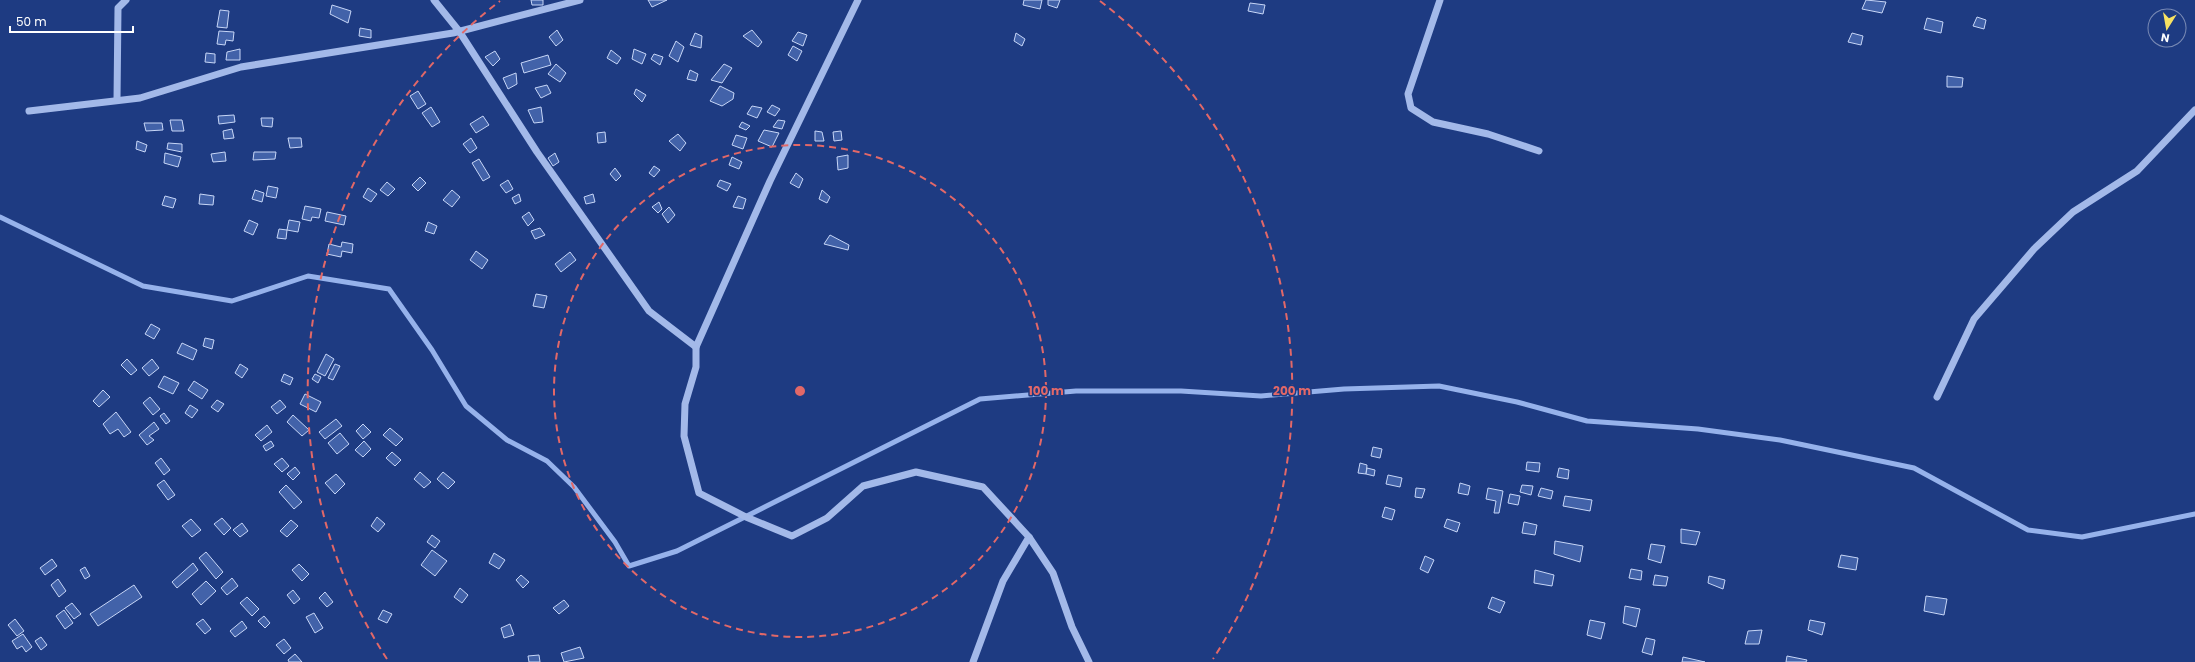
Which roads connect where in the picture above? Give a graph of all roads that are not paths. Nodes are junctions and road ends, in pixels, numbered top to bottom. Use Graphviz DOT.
graph roads {
  1 [pos="126,0"];
  2 [pos="434,0"];
  3 [pos="580,0"];
  4 [pos="858,0"];
  5 [pos="1440,0"];
  6 [pos="554,3"];
  7 [pos="459,31"];
  8 [pos="117,100"];
  9 [pos="2195,110"];
  10 [pos="29,111"];
  11 [pos="1539,151"];
  12 [pos="696,347"];
  13 [pos="1937,397"];
  14 [pos="1029,537"];
  15 [pos="973,662"];
  16 [pos="1090,662"];
  1 -- 8 [label="street"];
  2 -- 7 [label="street"];
  3 -- 6 [label="street"];
  4 -- 12 [label="street"];
  5 -- 11 [label="street"];
  6 -- 7 [label="street"];
  7 -- 8 [label="street"];
  7 -- 12 [label="street"];
  8 -- 10 [label="street"];
  9 -- 13 [label="street"];
  12 -- 14 [label="street"];
  14 -- 15 [label="street"];
  14 -- 16 [label="street"];
}
